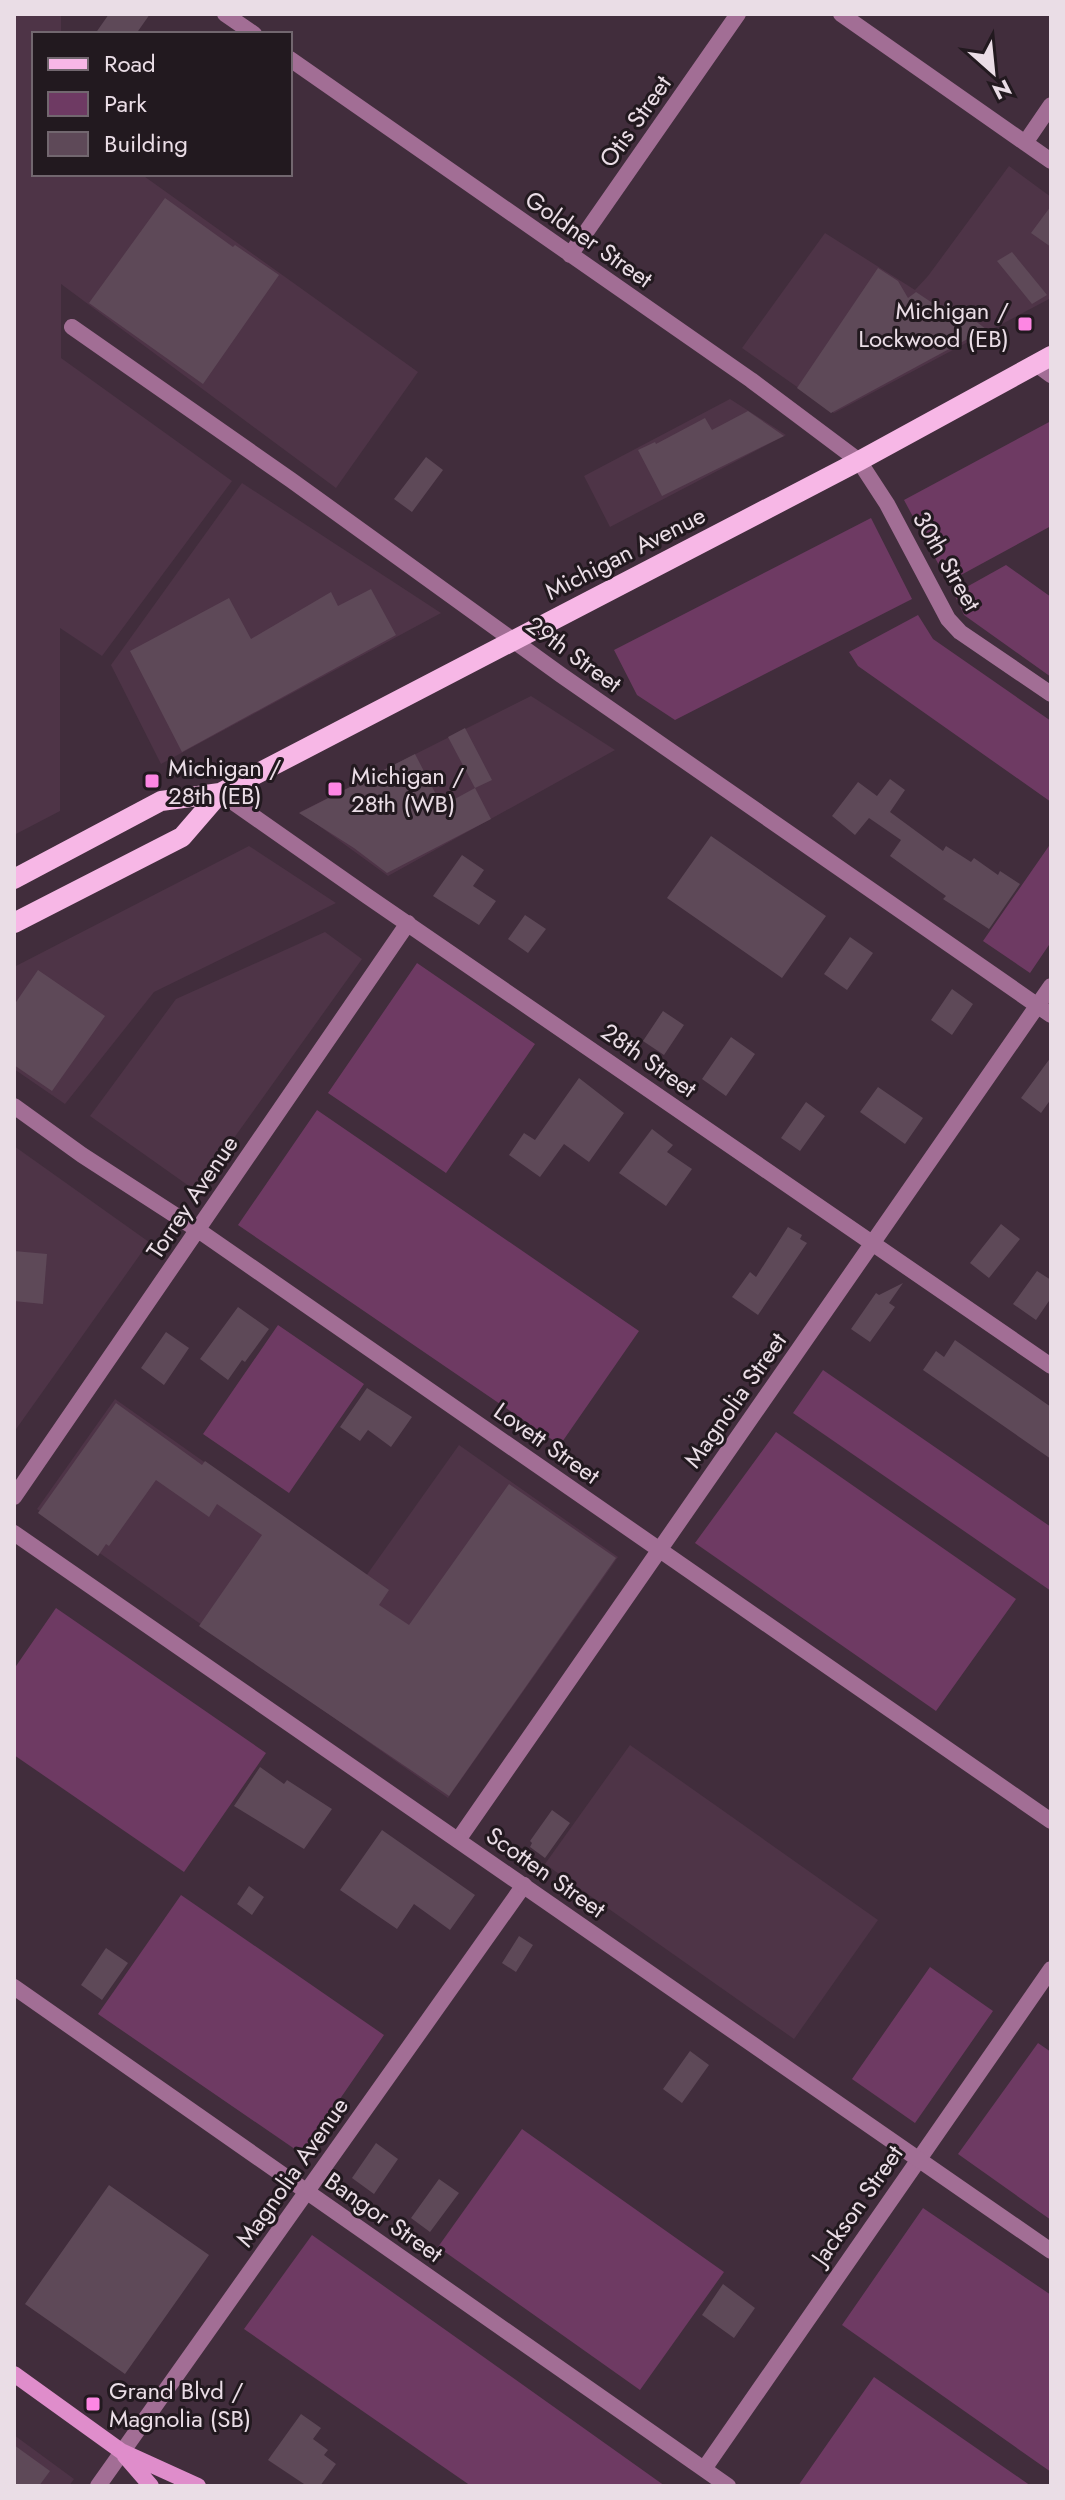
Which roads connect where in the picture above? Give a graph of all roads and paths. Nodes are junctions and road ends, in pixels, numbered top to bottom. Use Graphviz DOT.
graph roads {
  1 [pos="225,14"];
  2 [pos="738,14"];
  3 [pos="841,14"];
  4 [pos="251,32"];
  5 [pos="292,60"];
  6 [pos="1051,105"];
  7 [pos="1025,143"];
  8 [pos="1051,161"];
  9 [pos="570,255"];
  10 [pos="72,327"];
  11 [pos="1046,365"];
  12 [pos="859,461"];
  13 [pos="513,640"];
  14 [pos="1051,694"];
  15 [pos="220,793"];
  16 [pos="14,879"];
  17 [pos="14,923"];
  18 [pos="408,923"];
  19 [pos="1051,986"];
  20 [pos="1044,1010"];
  21 [pos="14,1106"];
  22 [pos="198,1230"];
  23 [pos="873,1244"];
  24 [pos="1051,1366"];
  25 [pos="14,1497"];
  26 [pos="14,1533"];
  27 [pos="660,1550"];
  28 [pos="1051,1821"];
  29 [pos="458,1840"];
  30 [pos="524,1885"];
  31 [pos="1051,1969"];
  32 [pos="14,1987"];
  33 [pos="919,2160"];
  34 [pos="307,2193"];
  35 [pos="1051,2251"];
  36 [pos="14,2374"];
  37 [pos="121,2451"];
  38 [pos="704,2469"];
  39 [pos="98,2486"];
  40 [pos="151,2486"];
  41 [pos="198,2486"];
  42 [pos="728,2486"];
  1 -- 4 [label="street"];
  2 -- 9 [label="street, Otis Street"];
  3 -- 7 [label="street"];
  5 -- 9 [label="street, Goldner Street"];
  6 -- 7 [label="street"];
  7 -- 8 [label="street"];
  9 -- 12 [label="street, Goldner Street"];
  10 -- 13 [label="street, 29th Street"];
  11 -- 12 [label="main road, Michigan Avenue"];
  12 -- 13 [label="main road, Michigan Avenue"];
  12 -- 14 [label="street, 30th Street"];
  13 -- 15 [label="main road, Michigan Avenue"];
  13 -- 20 [label="street, 29th Street"];
  15 -- 16 [label="main road, Michigan Avenue"];
  15 -- 17 [label="main road, Michigan Avenue"];
  15 -- 18 [label="street, 28th Street"];
  18 -- 22 [label="street, Torrey Avenue"];
  18 -- 23 [label="street, 28th Street"];
  19 -- 20 [label="street, Magnolia Street"];
  20 -- 23 [label="street, Magnolia Street"];
  21 -- 22 [label="street, Lovett Street"];
  22 -- 25 [label="street, Torrey Avenue"];
  22 -- 27 [label="street, Lovett Street"];
  23 -- 24 [label="street, 28th Street"];
  23 -- 27 [label="street, Magnolia Street"];
  26 -- 29 [label="street, Scotten Street"];
  27 -- 28 [label="street, Lovett Street"];
  27 -- 29 [label="street, Magnolia Street"];
  29 -- 30 [label="street, Scotten Street"];
  30 -- 33 [label="street, Scotten Street"];
  30 -- 34 [label="street, Magnolia Avenue"];
  31 -- 33 [label="street, Jackson Street"];
  32 -- 34 [label="street, Bangor Street"];
  33 -- 35 [label="street, Scotten Street"];
  33 -- 38 [label="street, Jackson Street"];
  34 -- 37 [label="street, Magnolia Avenue"];
  34 -- 38 [label="street, Bangor Street"];
  36 -- 37 [label="main road"];
  37 -- 39 [label="street, Magnolia Avenue"];
  37 -- 40 [label="main road"];
  37 -- 41 [label="main road"];
  38 -- 42 [label="street, Bangor Street"];
}
